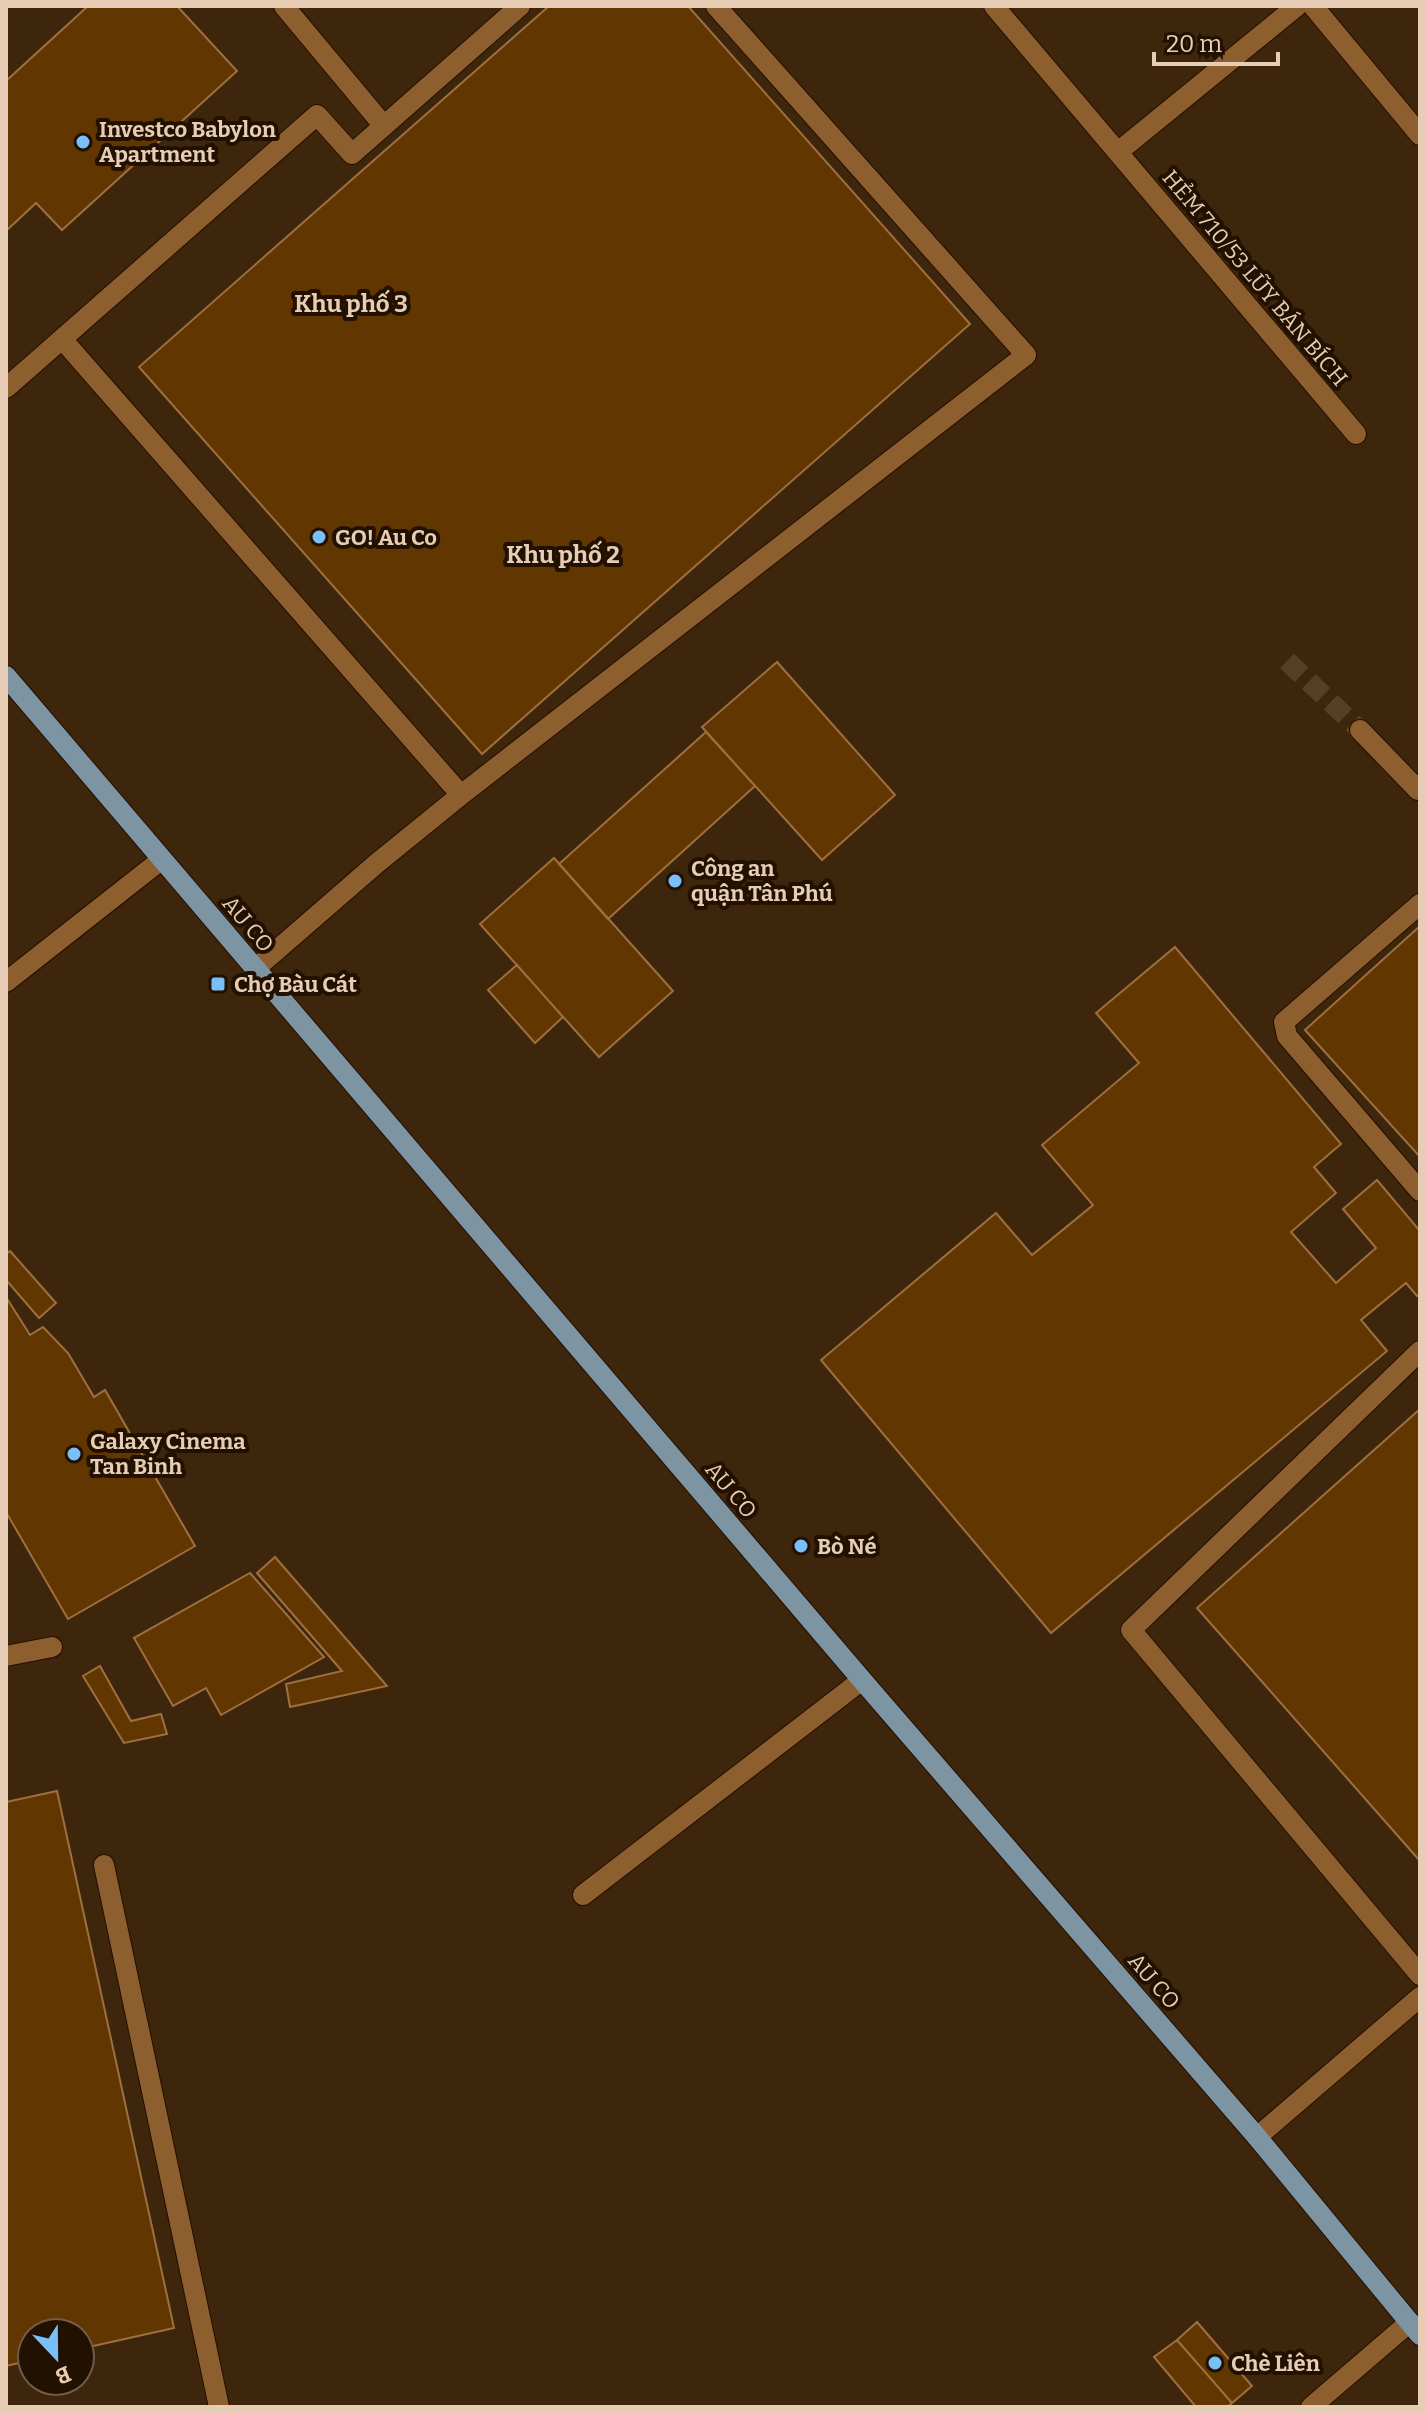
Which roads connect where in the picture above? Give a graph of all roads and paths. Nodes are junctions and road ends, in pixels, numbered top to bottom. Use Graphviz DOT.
graph roads {
  1 [pos="284,6"];
  2 [pos="520,6"];
  3 [pos="716,6"];
  4 [pos="994,6"];
  5 [pos="1297,6"];
  6 [pos="1313,6"];
  7 [pos="384,126"];
  8 [pos="1420,135"];
  9 [pos="1118,152"];
  10 [pos="62,339"];
  11 [pos="6,388"];
  12 [pos="1356,434"];
  13 [pos="6,676"];
  14 [pos="1360,730"];
  15 [pos="1418,790"];
  16 [pos="461,795"];
  17 [pos="161,860"];
  18 [pos="1420,904"];
  19 [pos="255,969"];
  20 [pos="6,982"];
  21 [pos="1420,1191"];
  22 [pos="1420,1351"];
  23 [pos="52,1647"];
  24 [pos="6,1656"];
  25 [pos="862,1680"];
  26 [pos="104,1865"];
  27 [pos="583,1895"];
  28 [pos="1420,1975"];
  29 [pos="1420,1997"];
  30 [pos="1257,2137"];
  31 [pos="1415,2329"];
  32 [pos="219,2407"];
  33 [pos="1311,2407"];
  1 -- 7 [label="street"];
  2 -- 7 [label="street"];
  3 -- 16 [label="street"];
  4 -- 9 [label="street, HẺM 710/53 LŨY BÁN BÍCH"];
  5 -- 9 [label="street"];
  6 -- 8 [label="street"];
  7 -- 10 [label="street"];
  9 -- 12 [label="street, HẺM 710/53 LŨY BÁN BÍCH"];
  10 -- 11 [label="street"];
  10 -- 16 [label="street"];
  13 -- 17 [label="main road, AU CO"];
  14 -- 15 [label="street"];
  16 -- 19 [label="street"];
  17 -- 19 [label="main road, AU CO"];
  17 -- 20 [label="street"];
  18 -- 21 [label="street"];
  19 -- 25 [label="main road, AU CO"];
  22 -- 28 [label="street"];
  23 -- 24 [label="street"];
  25 -- 27 [label="street"];
  25 -- 30 [label="main road, AU CO"];
  26 -- 32 [label="street"];
  29 -- 30 [label="street"];
  30 -- 31 [label="main road, AU CO"];
  31 -- 33 [label="street"];
}
